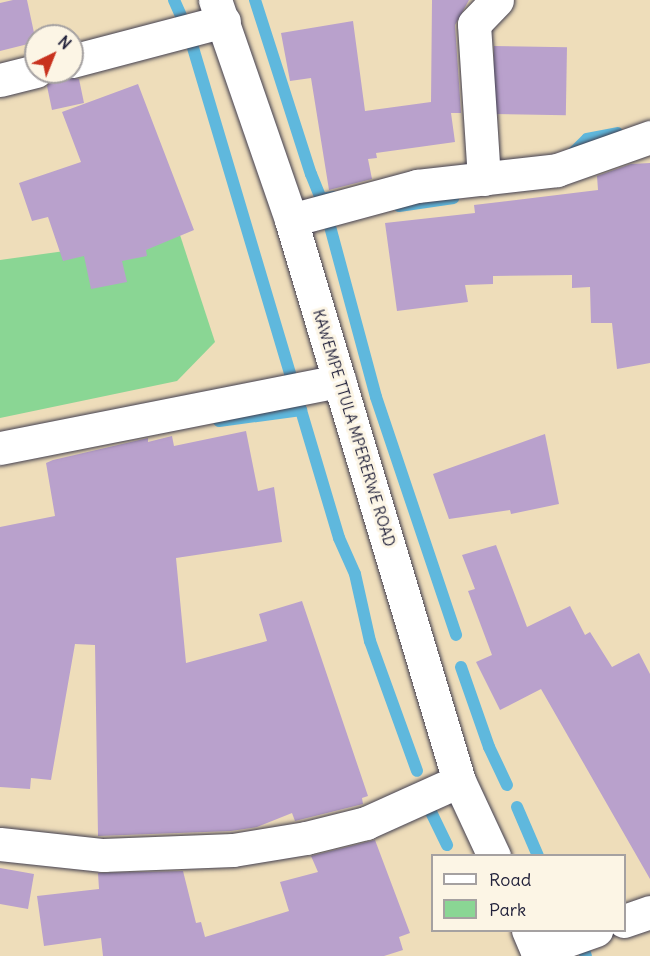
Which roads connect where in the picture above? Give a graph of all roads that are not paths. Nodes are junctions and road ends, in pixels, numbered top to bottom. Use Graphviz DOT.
graph roads {
  1 [pos="497,0"];
  2 [pos="220,11"];
  3 [pos="84,57"];
  4 [pos="24,74"];
  5 [pos="0,80"];
  6 [pos="650,136"];
  7 [pos="484,178"];
  8 [pos="291,220"];
  9 [pos="339,381"];
  10 [pos="0,448"];
  11 [pos="459,781"];
  12 [pos="0,844"];
  13 [pos="494,854"];
  14 [pos="650,912"];
  15 [pos="626,920"];
  16 [pos="588,932"];
  17 [pos="534,946"];
  1 -- 7 [label="street"];
  2 -- 3 [label="street"];
  2 -- 8 [label="street, KAWEMPE TTULA MPERERWE ROAD"];
  4 -- 5 [label="street"];
  6 -- 7 [label="street"];
  7 -- 8 [label="street"];
  8 -- 9 [label="street, KAWEMPE TTULA MPERERWE ROAD"];
  9 -- 10 [label="street"];
  9 -- 11 [label="street, KAWEMPE TTULA MPERERWE ROAD"];
  11 -- 12 [label="street"];
  11 -- 13 [label="street, KAWEMPE TTULA MPERERWE ROAD"];
  14 -- 15 [label="street"];
  16 -- 17 [label="street"];
}
